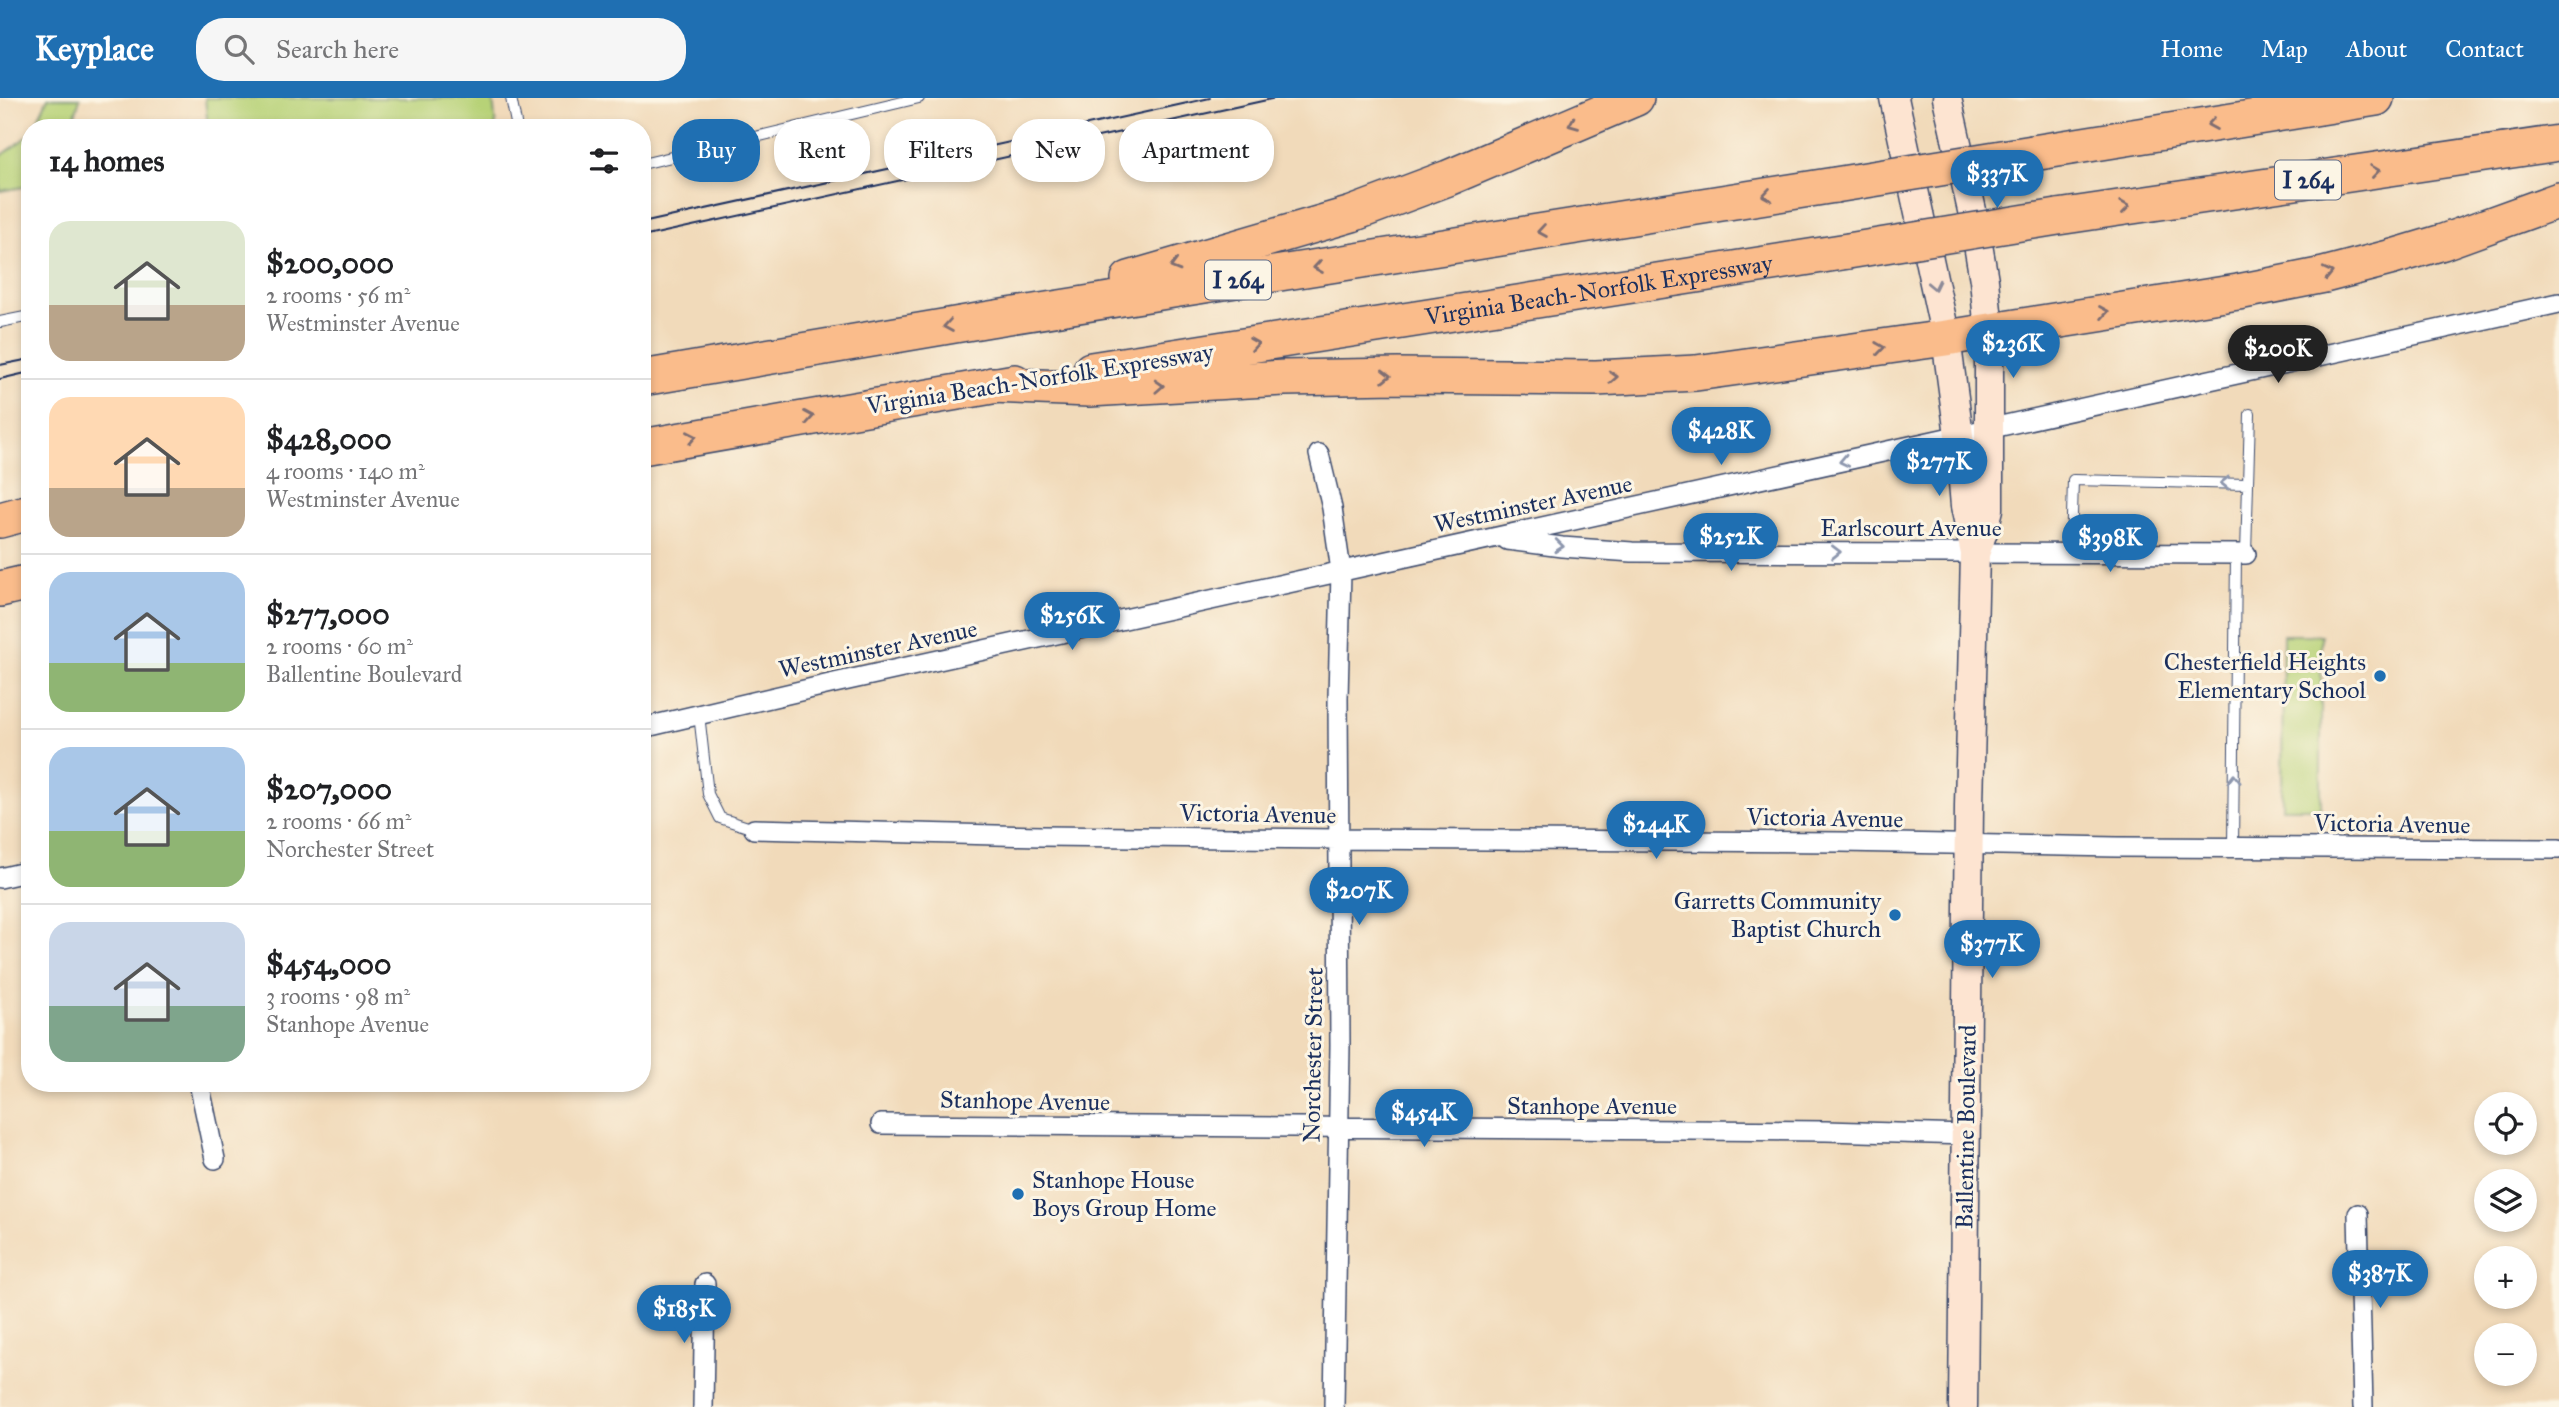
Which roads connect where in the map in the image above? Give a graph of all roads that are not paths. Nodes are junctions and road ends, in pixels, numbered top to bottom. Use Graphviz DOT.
graph roads {
  1 [pos="511,98"];
  2 [pos="919,98"];
  3 [pos="1636,98"];
  4 [pos="1894,98"];
  5 [pos="1947,98"];
  6 [pos="2376,98"];
  7 [pos="515,119"];
  8 [pos="2559,143"];
  9 [pos="651,162"];
  10 [pos="2559,200"];
  11 [pos="2559,303"];
  12 [pos="21,318"];
  13 [pos="990,319"];
  14 [pos="0,322"];
  15 [pos="1989,332"];
  16 [pos="1946,338"];
  17 [pos="651,376"];
  18 [pos="992,385"];
  19 [pos="2250,414"];
  20 [pos="1989,429"];
  21 [pos="1959,435"];
  22 [pos="651,445"];
  23 [pos="1319,454"];
  24 [pos="2248,484"];
  25 [pos="21,514"];
  26 [pos="0,520"];
  27 [pos="1492,538"];
  28 [pos="1975,553"];
  29 [pos="2071,553"];
  30 [pos="2241,554"];
  31 [pos="1341,571"];
  32 [pos="21,584"];
  33 [pos="0,589"];
  34 [pos="699,714"];
  35 [pos="651,726"];
  36 [pos="754,829"];
  37 [pos="1338,839"];
  38 [pos="1969,844"];
  39 [pos="2233,847"];
  40 [pos="2559,849"];
  41 [pos="21,873"];
  42 [pos="0,878"];
  43 [pos="201,1092"];
  44 [pos="881,1124"];
  45 [pos="1337,1129"];
  46 [pos="1967,1135"];
  47 [pos="215,1159"];
  48 [pos="2358,1214"];
  49 [pos="705,1284"];
  50 [pos="704,1407"];
  51 [pos="1334,1407"];
  52 [pos="1963,1407"];
  53 [pos="2362,1407"];
  1 -- 7 [label="lane"];
  2 -- 9 [label="lane"];
  3 -- 13 [label="highway, one-way"];
  4 -- 16 [label="street, Ballentine Boulevard, one-way"];
  5 -- 15 [label="street, Ballentine Boulevard"];
  6 -- 13 [label="highway, I 264, one-way, bridge"];
  18 -- 8 [label="highway, Virginia Beach-Norfolk Expressway / I 264, one-way, bridge"];
  15 -- 10 [label="highway, one-way"];
  11 -- 20 [label="street, Westminster Avenue"];
  12 -- 14 [label="lane"];
  13 -- 17 [label="highway, I 264, one-way"];
  15 -- 16 [label="highway"];
  15 -- 20 [label="street, Ballentine Boulevard"];
  18 -- 16 [label="highway, one-way"];
  16 -- 21 [label="street, Ballentine Boulevard"];
  22 -- 18 [label="highway, Virginia Beach-Norfolk Expressway / I 264, one-way"];
  19 -- 24 [label="lane"];
  20 -- 21 [label="street, Westminster Avenue"];
  20 -- 28 [label="street, Ballentine Boulevard"];
  21 -- 27 [label="street, Westminster Avenue, one-way"];
  21 -- 28 [label="street, Ballentine Boulevard"];
  23 -- 31 [label="street, Norchester Street"];
  24 -- 29 [label="lane, one-way"];
  24 -- 30 [label="lane"];
  25 -- 26 [label="highway"];
  27 -- 28 [label="street, Earlscourt Avenue, one-way"];
  27 -- 31 [label="street, Westminster Avenue"];
  28 -- 29 [label="street, Earlscourt Avenue"];
  28 -- 38 [label="street, Ballentine Boulevard"];
  29 -- 30 [label="street, Earlscourt Avenue"];
  39 -- 30 [label="lane, one-way"];
  31 -- 34 [label="street, Westminster Avenue"];
  31 -- 37 [label="street, Norchester Street"];
  32 -- 33 [label="highway"];
  34 -- 35 [label="street, Westminster Avenue"];
  34 -- 36 [label="lane"];
  36 -- 37 [label="street, Victoria Avenue"];
  37 -- 38 [label="street, Victoria Avenue"];
  37 -- 45 [label="street, Norchester Street"];
  38 -- 39 [label="street, Victoria Avenue"];
  38 -- 46 [label="street, Ballentine Boulevard"];
  39 -- 40 [label="street, Victoria Avenue"];
  41 -- 42 [label="street"];
  43 -- 47 [label="street"];
  44 -- 45 [label="street, Stanhope Avenue"];
  45 -- 46 [label="street, Stanhope Avenue"];
  45 -- 51 [label="street, Norchester Street"];
  46 -- 52 [label="street, Ballentine Boulevard"];
  48 -- 53 [label="street"];
  49 -- 50 [label="street"];
}
